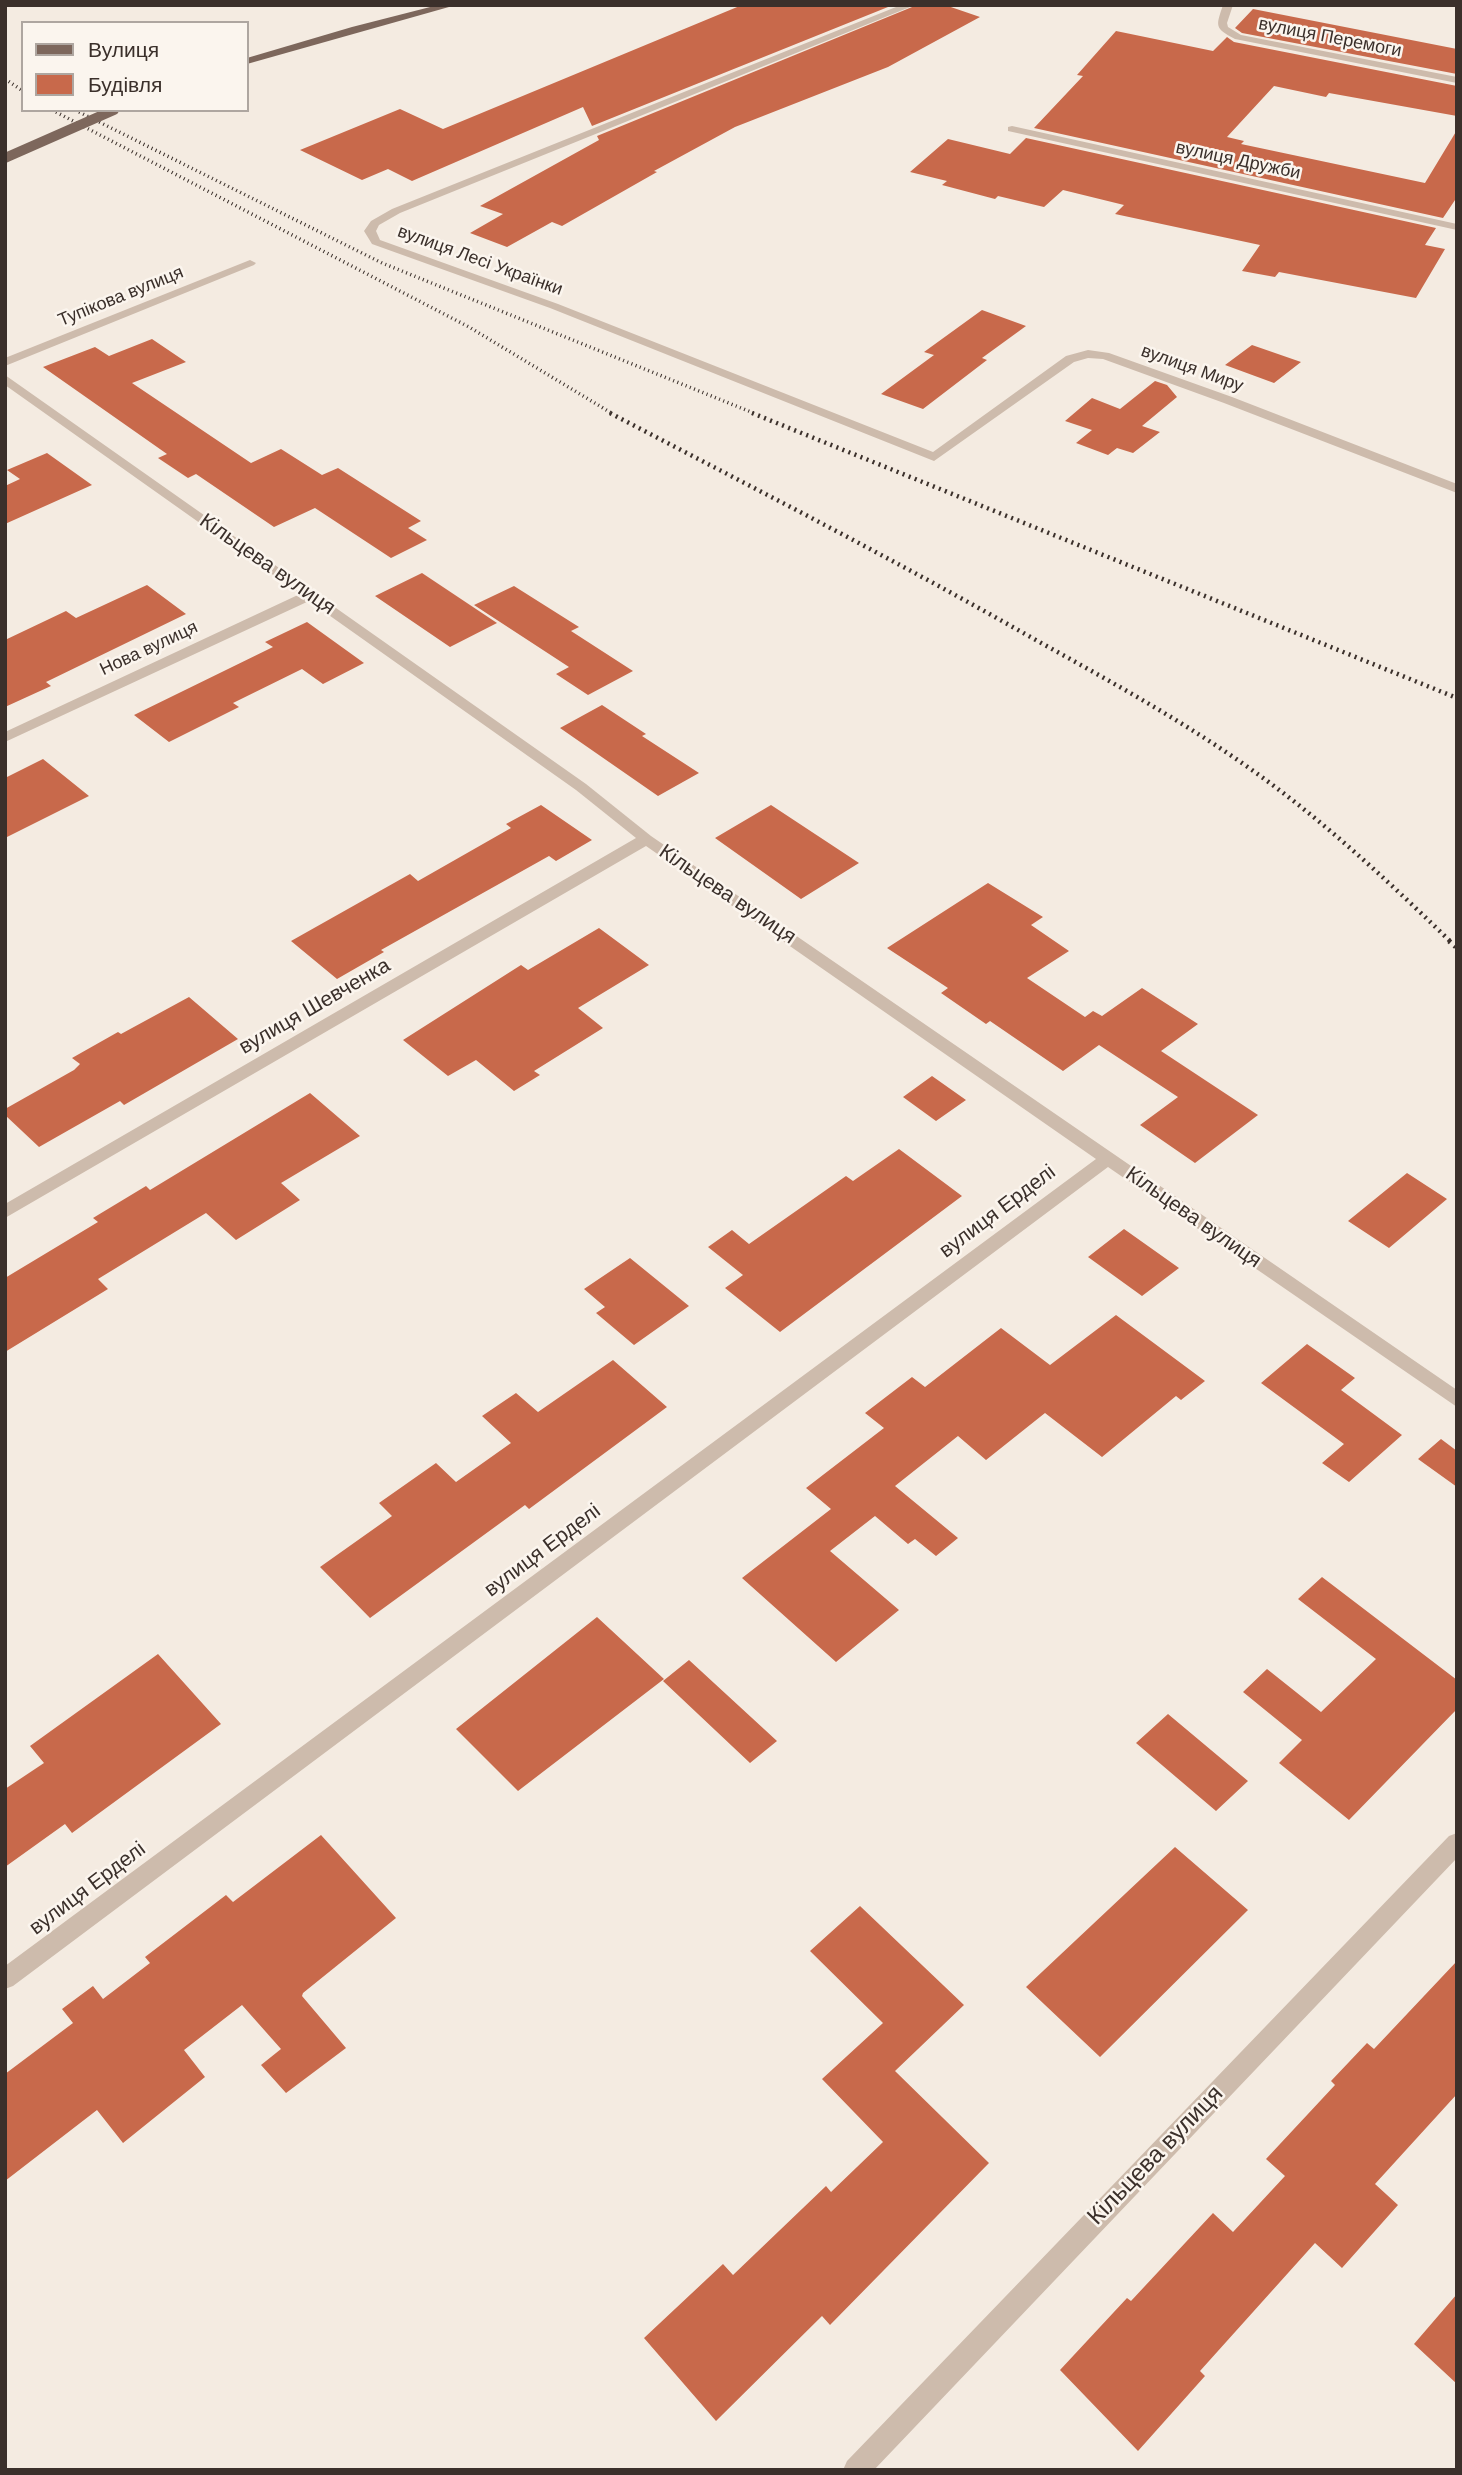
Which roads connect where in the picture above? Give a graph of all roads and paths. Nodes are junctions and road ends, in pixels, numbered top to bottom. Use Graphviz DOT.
graph roads {
  1 [pos="450,5"];
  2 [pos="910,5"];
  3 [pos="1228,5"];
  4 [pos="248,61"];
  5 [pos="1457,80"];
  6 [pos="109,112"];
  7 [pos="1012,129"];
  8 [pos="5,158"];
  9 [pos="1457,226"];
  10 [pos="250,263"];
  11 [pos="5,362"];
  12 [pos="5,379"];
  13 [pos="934,457"];
  14 [pos="1457,489"];
  15 [pos="310,595"];
  16 [pos="5,738"];
  17 [pos="646,839"];
  18 [pos="1108,1159"];
  19 [pos="5,1212"];
  20 [pos="1457,1400"];
  21 [pos="1457,1843"];
  22 [pos="5,1979"];
  23 [pos="856,2470"];
  1 -- 4 [label="main road"];
  2 -- 13 [label="street, вулиця Лесі Українки"];
  3 -- 5 [label="street, вулиця Перемоги"];
  6 -- 8 [label="main road, bridge"];
  7 -- 9 [label="street, вулиця Дружби"];
  10 -- 11 [label="street, Тупікова вулиця"];
  12 -- 15 [label="street, Кільцева вулиця"];
  13 -- 14 [label="street, вулиця Миру"];
  15 -- 16 [label="street, Нова вулиця"];
  15 -- 17 [label="street, Кільцева вулиця"];
  17 -- 18 [label="street, Кільцева вулиця"];
  17 -- 19 [label="street, вулиця Шевченка"];
  18 -- 20 [label="street, Кільцева вулиця"];
  18 -- 22 [label="street, вулиця Ерделі"];
  21 -- 23 [label="street, Кільцева вулиця"];
}
